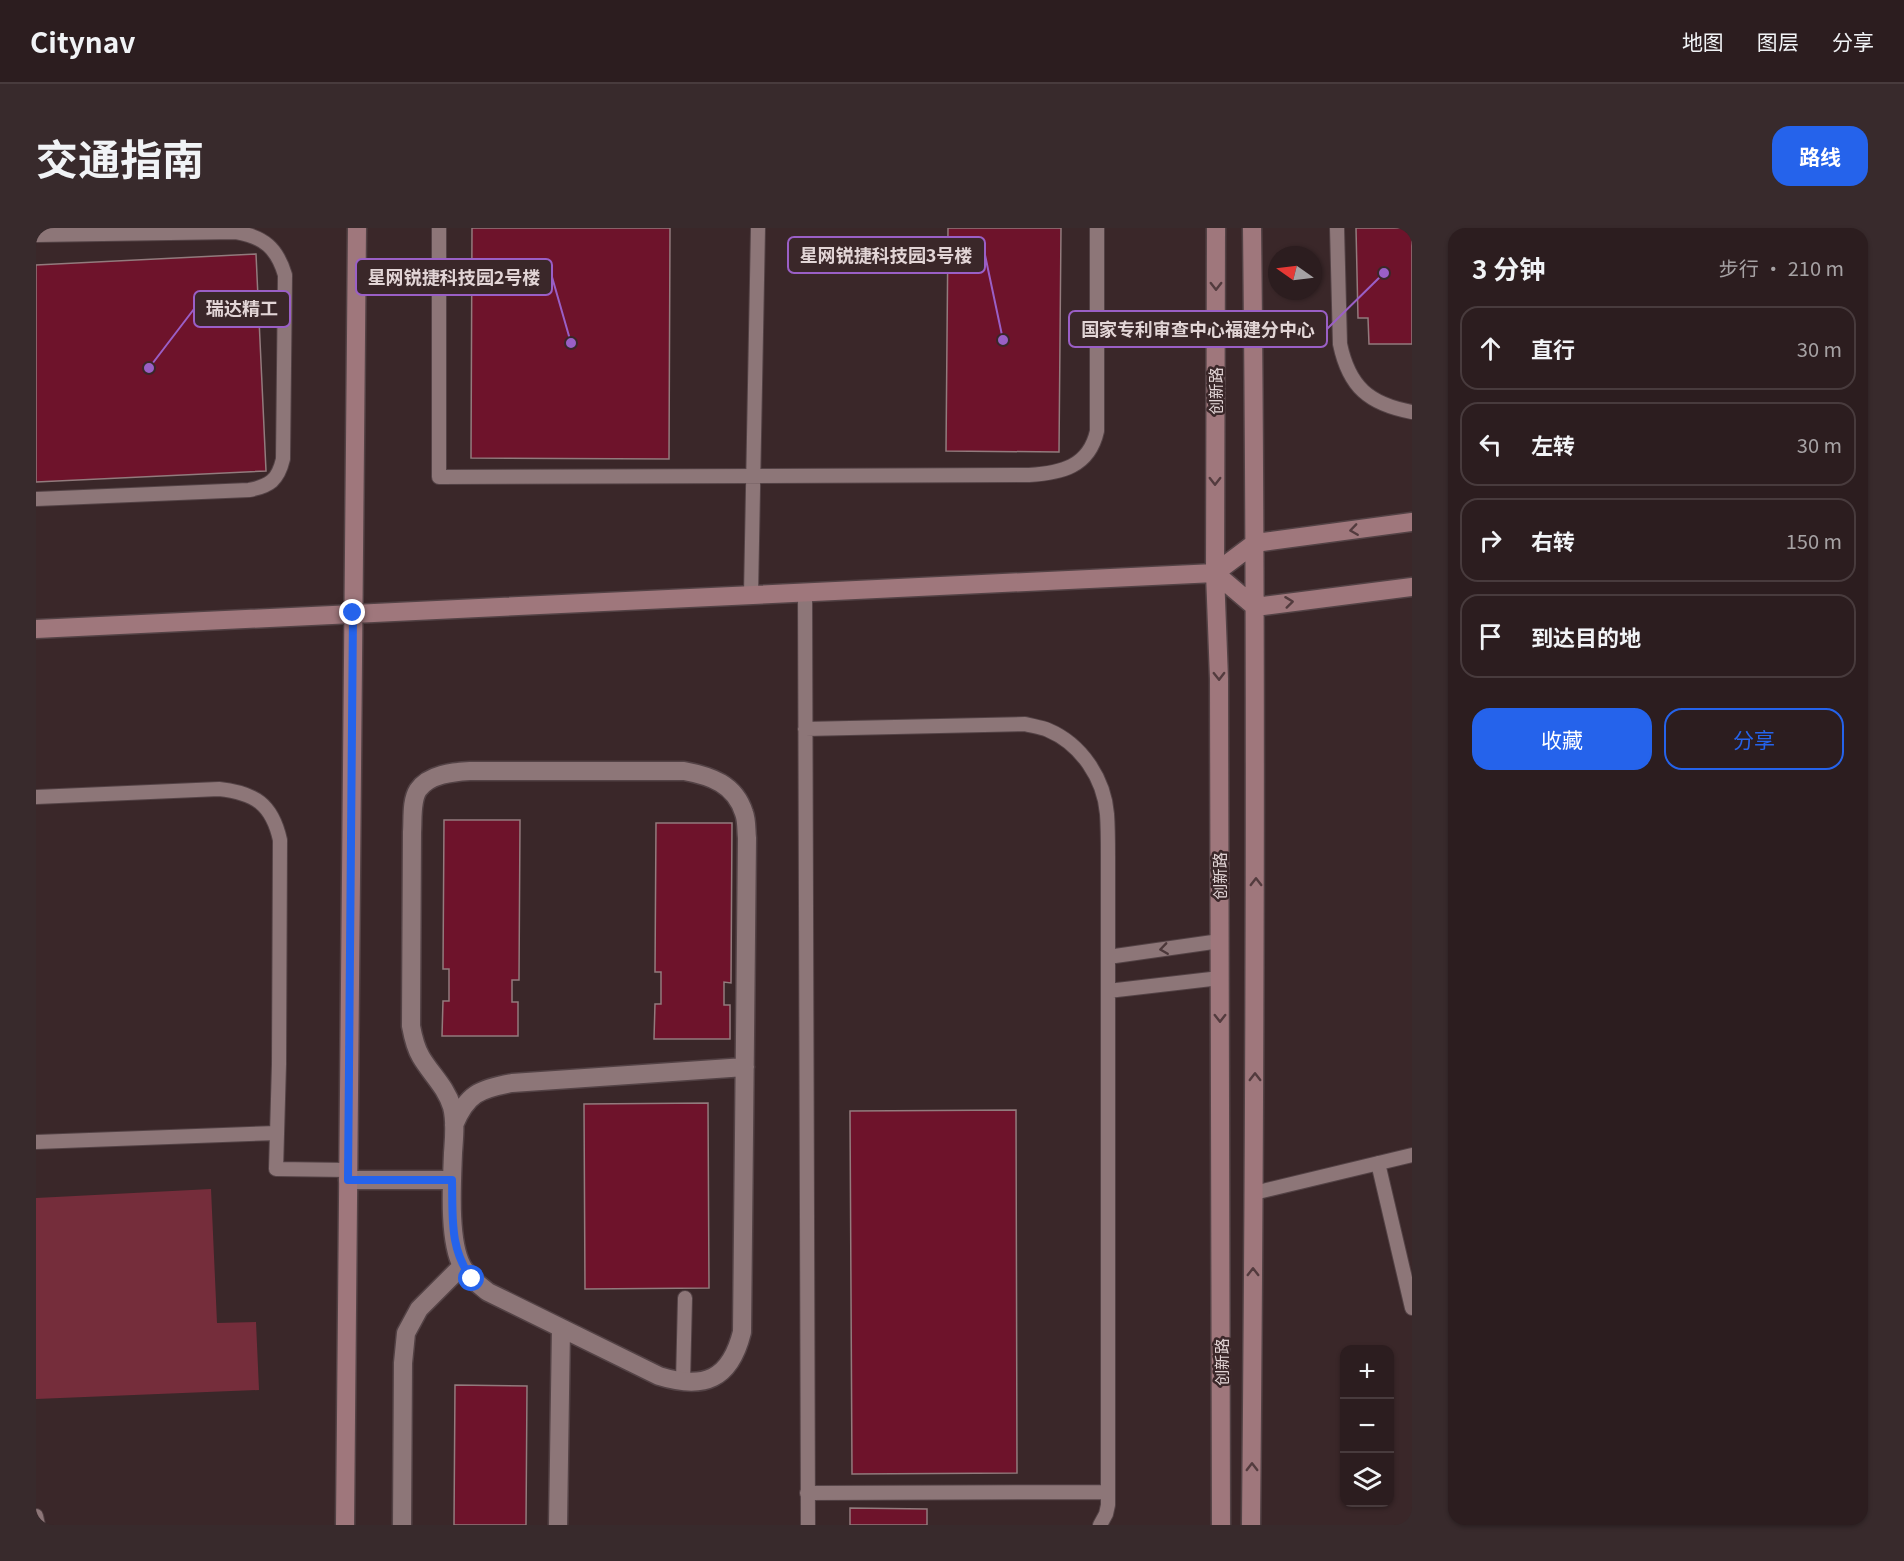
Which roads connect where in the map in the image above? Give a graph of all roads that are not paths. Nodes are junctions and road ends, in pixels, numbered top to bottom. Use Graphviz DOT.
graph roads {
  1 [pos="357,228"];
  2 [pos="439,228"];
  3 [pos="758,228"];
  4 [pos="1097,228"];
  5 [pos="1216,228"];
  6 [pos="1252,228"];
  7 [pos="1337,228"];
  8 [pos="36,235"];
  9 [pos="1412,412"];
  10 [pos="753,477"];
  11 [pos="36,499"];
  12 [pos="1412,522"];
  13 [pos="1256,543"];
  14 [pos="1215,573"];
  15 [pos="1412,586"];
  16 [pos="805,592"];
  17 [pos="752,594"];
  18 [pos="1255,607"];
  19 [pos="353,613"];
  20 [pos="36,629"];
  21 [pos="805,729"];
  22 [pos="36,797"];
  23 [pos="1220,941"];
  24 [pos="1108,957"];
  25 [pos="1220,978"];
  26 [pos="1108,991"];
  27 [pos="745,1067"];
  28 [pos="454,1125"];
  29 [pos="277,1133"];
  30 [pos="36,1142"];
  31 [pos="1412,1155"];
  32 [pos="1378,1163"];
  33 [pos="348,1175"];
  34 [pos="452,1180"];
  35 [pos="1254,1193"];
  36 [pos="462,1266"];
  37 [pos="685,1298"];
  38 [pos="1412,1308"];
  39 [pos="561,1328"];
  40 [pos="682,1382"];
  41 [pos="807,1492"];
  42 [pos="1107,1492"];
  43 [pos="36,1516"];
  44 [pos="38,1525"];
  45 [pos="345,1525"];
  46 [pos="402,1525"];
  47 [pos="558,1525"];
  48 [pos="808,1525"];
  49 [pos="1100,1525"];
  50 [pos="1221,1525"];
  51 [pos="1251,1525"];
  1 -- 19 [label="street"];
  2 -- 10 [label="lane"];
  3 -- 10 [label="lane"];
  4 -- 10 [label="lane"];
  5 -- 14 [label="street, 创新路, one-way"];
  6 -- 13 [label="street, 创新路"];
  7 -- 9 [label="lane"];
  8 -- 11 [label="lane"];
  10 -- 17 [label="lane"];
  12 -- 13 [label="street, one-way"];
  13 -- 14 [label="street"];
  13 -- 18 [label="street, 创新路"];
  14 -- 16 [label="street"];
  14 -- 18 [label="street"];
  14 -- 23 [label="street, 创新路, one-way"];
  18 -- 15 [label="street, one-way"];
  16 -- 17 [label="street"];
  16 -- 21 [label="lane"];
  17 -- 19 [label="street"];
  35 -- 18 [label="street, 创新路, one-way"];
  19 -- 20 [label="street"];
  19 -- 33 [label="street"];
  21 -- 24 [label="lane"];
  21 -- 41 [label="lane"];
  22 -- 29 [label="lane"];
  23 -- 24 [label="lane, one-way"];
  23 -- 25 [label="street, 创新路"];
  24 -- 26 [label="lane"];
  25 -- 26 [label="lane"];
  25 -- 50 [label="street, 创新路, one-way"];
  26 -- 42 [label="lane"];
  27 -- 28 [label="street"];
  27 -- 28 [label="street"];
  27 -- 40 [label="street"];
  28 -- 34 [label="street"];
  29 -- 30 [label="lane"];
  29 -- 33 [label="lane"];
  31 -- 32 [label="lane"];
  32 -- 35 [label="lane"];
  32 -- 38 [label="lane"];
  33 -- 34 [label="street"];
  33 -- 45 [label="street"];
  34 -- 36 [label="street"];
  51 -- 35 [label="street, 创新路, one-way"];
  36 -- 39 [label="street"];
  36 -- 46 [label="street"];
  37 -- 40 [label="lane"];
  39 -- 40 [label="street"];
  39 -- 47 [label="street"];
  41 -- 42 [label="lane"];
  41 -- 48 [label="lane"];
  42 -- 49 [label="lane"];
  43 -- 44 [label="lane"];
}
